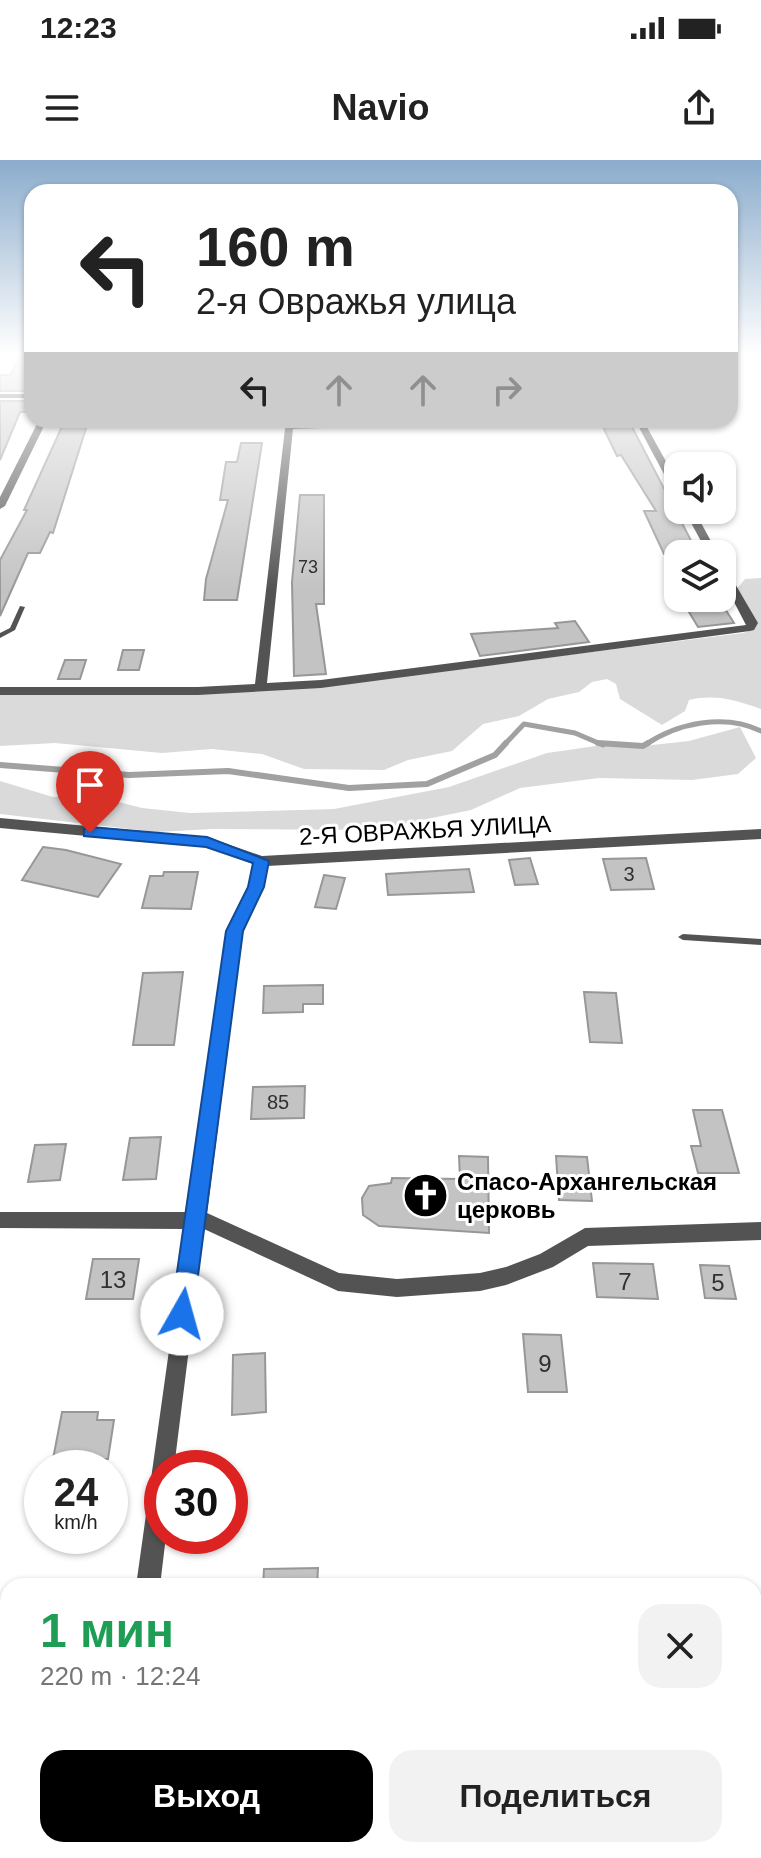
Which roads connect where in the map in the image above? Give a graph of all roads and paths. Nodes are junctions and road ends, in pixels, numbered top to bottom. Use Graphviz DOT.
graph roads {
  1 [pos="37,431"];
  2 [pos="288,431"];
  3 [pos="645,431"];
  4 [pos="664,466"];
  5 [pos="0,506"];
  6 [pos="736,595"];
  7 [pos="22,607"];
  8 [pos="0,636"];
  9 [pos="261,687"];
  10 [pos="0,691"];
  11 [pos="0,823"];
  12 [pos="761,834"];
  13 [pos="261,861"];
  14 [pos="683,937"];
  15 [pos="761,942"];
  16 [pos="0,1220"];
  17 [pos="193,1221"];
  18 [pos="761,1231"];
  19 [pos="165,1450"];
  20 [pos="152,1554"];
  21 [pos="149,1578"];
  1 -- 5 [label="street"];
  2 -- 9 [label="street"];
  3 -- 4 [label="street"];
  6 -- 9 [label="street"];
  7 -- 8 [label="lane"];
  9 -- 10 [label="street"];
  11 -- 13 [label="street, 2-Я ОВРАЖЬЯ УЛИЦА"];
  12 -- 13 [label="street, 2-Я ОВРАЖЬЯ УЛИЦА"];
  13 -- 17 [label="street"];
  14 -- 15 [label="lane"];
  16 -- 17 [label="street"];
  17 -- 18 [label="street"];
  17 -- 19 [label="street"];
  20 -- 21 [label="street"];
}
